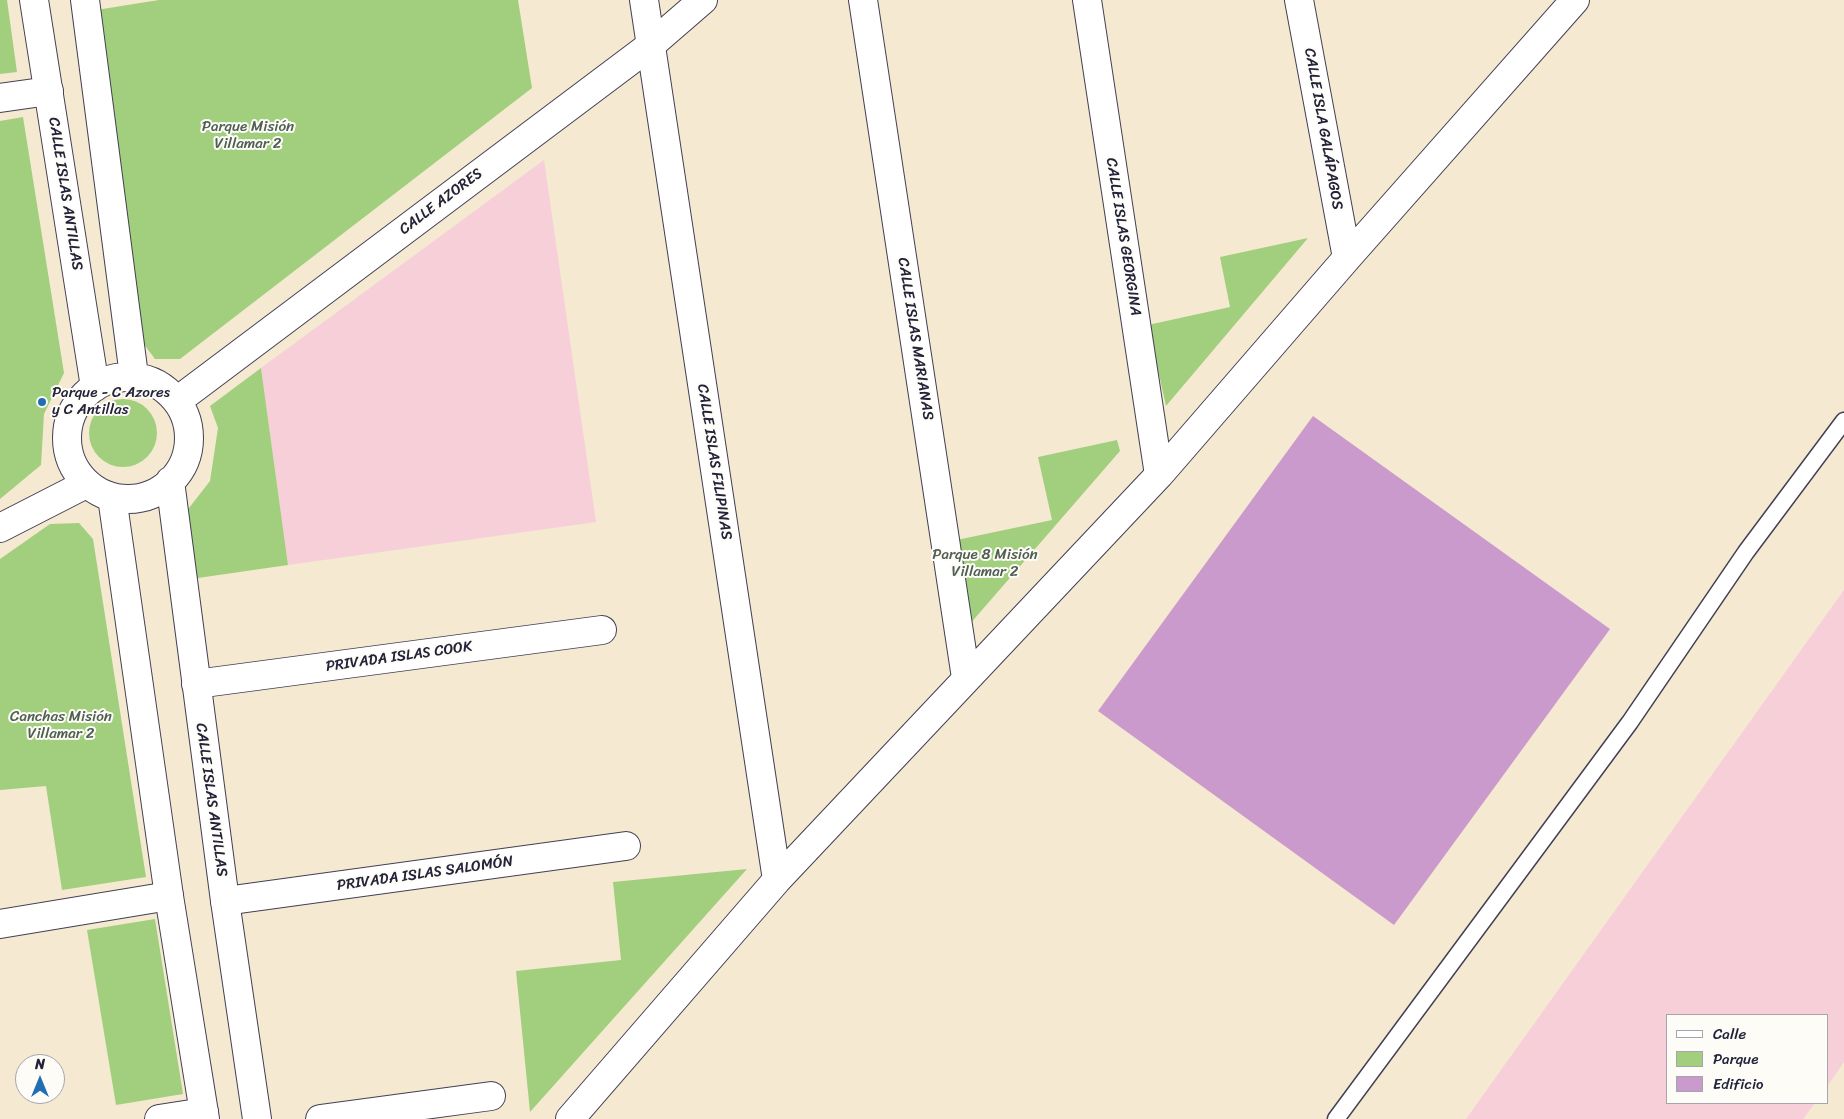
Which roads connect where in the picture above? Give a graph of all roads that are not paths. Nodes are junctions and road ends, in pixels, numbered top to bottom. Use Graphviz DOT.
graph roads {
  1 [pos="34,0"];
  2 [pos="85,0"];
  3 [pos="644,0"];
  4 [pos="703,0"];
  5 [pos="863,0"];
  6 [pos="1087,0"];
  7 [pos="1299,0"];
  8 [pos="1575,0"];
  9 [pos="651,45"];
  10 [pos="48,91"];
  11 [pos="0,98"];
  12 [pos="1346,258"];
  13 [pos="134,376"];
  14 [pos="95,387"];
  15 [pos="177,401"];
  16 [pos="1844,421"];
  17 [pos="1159,475"];
  18 [pos="170,481"];
  19 [pos="86,484"];
  20 [pos="112,497"];
  21 [pos="0,528"];
  22 [pos="602,630"];
  23 [pos="966,678"];
  24 [pos="196,684"];
  25 [pos="626,846"];
  26 [pos="777,880"];
  27 [pos="170,896"];
  28 [pos="225,901"];
  29 [pos="0,924"];
  30 [pos="491,1096"];
  31 [pos="204,1116"];
  32 [pos="159,1119"];
  33 [pos="257,1119"];
  34 [pos="320,1119"];
  35 [pos="570,1119"];
  36 [pos="1336,1119"];
  1 -- 10 [label="street, CALLE ISLAS ANTILLAS"];
  2 -- 13 [label="street"];
  3 -- 9 [label="street, CALLE ISLAS FILIPINAS"];
  4 -- 9 [label="street, CALLE AZORES"];
  5 -- 23 [label="street, CALLE ISLAS MARIANAS"];
  6 -- 17 [label="street, CALLE ISLAS GEORGINA"];
  7 -- 12 [label="street, CALLE ISLA GALÁPAGOS"];
  8 -- 12 [label="street"];
  9 -- 15 [label="street, CALLE AZORES"];
  9 -- 26 [label="street, CALLE ISLAS FILIPINAS"];
  10 -- 11 [label="street"];
  10 -- 14 [label="street, CALLE ISLAS ANTILLAS"];
  12 -- 17 [label="street"];
  13 -- 14 [label="street"];
  13 -- 15 [label="street"];
  14 -- 19 [label="street"];
  15 -- 18 [label="street"];
  16 -- 36 [label="lane"];
  17 -- 23 [label="street"];
  18 -- 20 [label="street"];
  18 -- 24 [label="street, CALLE ISLAS ANTILLAS"];
  19 -- 20 [label="street"];
  19 -- 21 [label="street"];
  20 -- 27 [label="street"];
  22 -- 24 [label="street, PRIVADA ISLAS COOK"];
  23 -- 26 [label="street"];
  24 -- 28 [label="street, CALLE ISLAS ANTILLAS"];
  25 -- 28 [label="street, PRIVADA ISLAS SALOMÓN"];
  26 -- 35 [label="street"];
  27 -- 29 [label="street"];
  27 -- 31 [label="street"];
  28 -- 33 [label="street, CALLE ISLAS ANTILLAS"];
  30 -- 34 [label="street"];
  31 -- 32 [label="street"];
}
